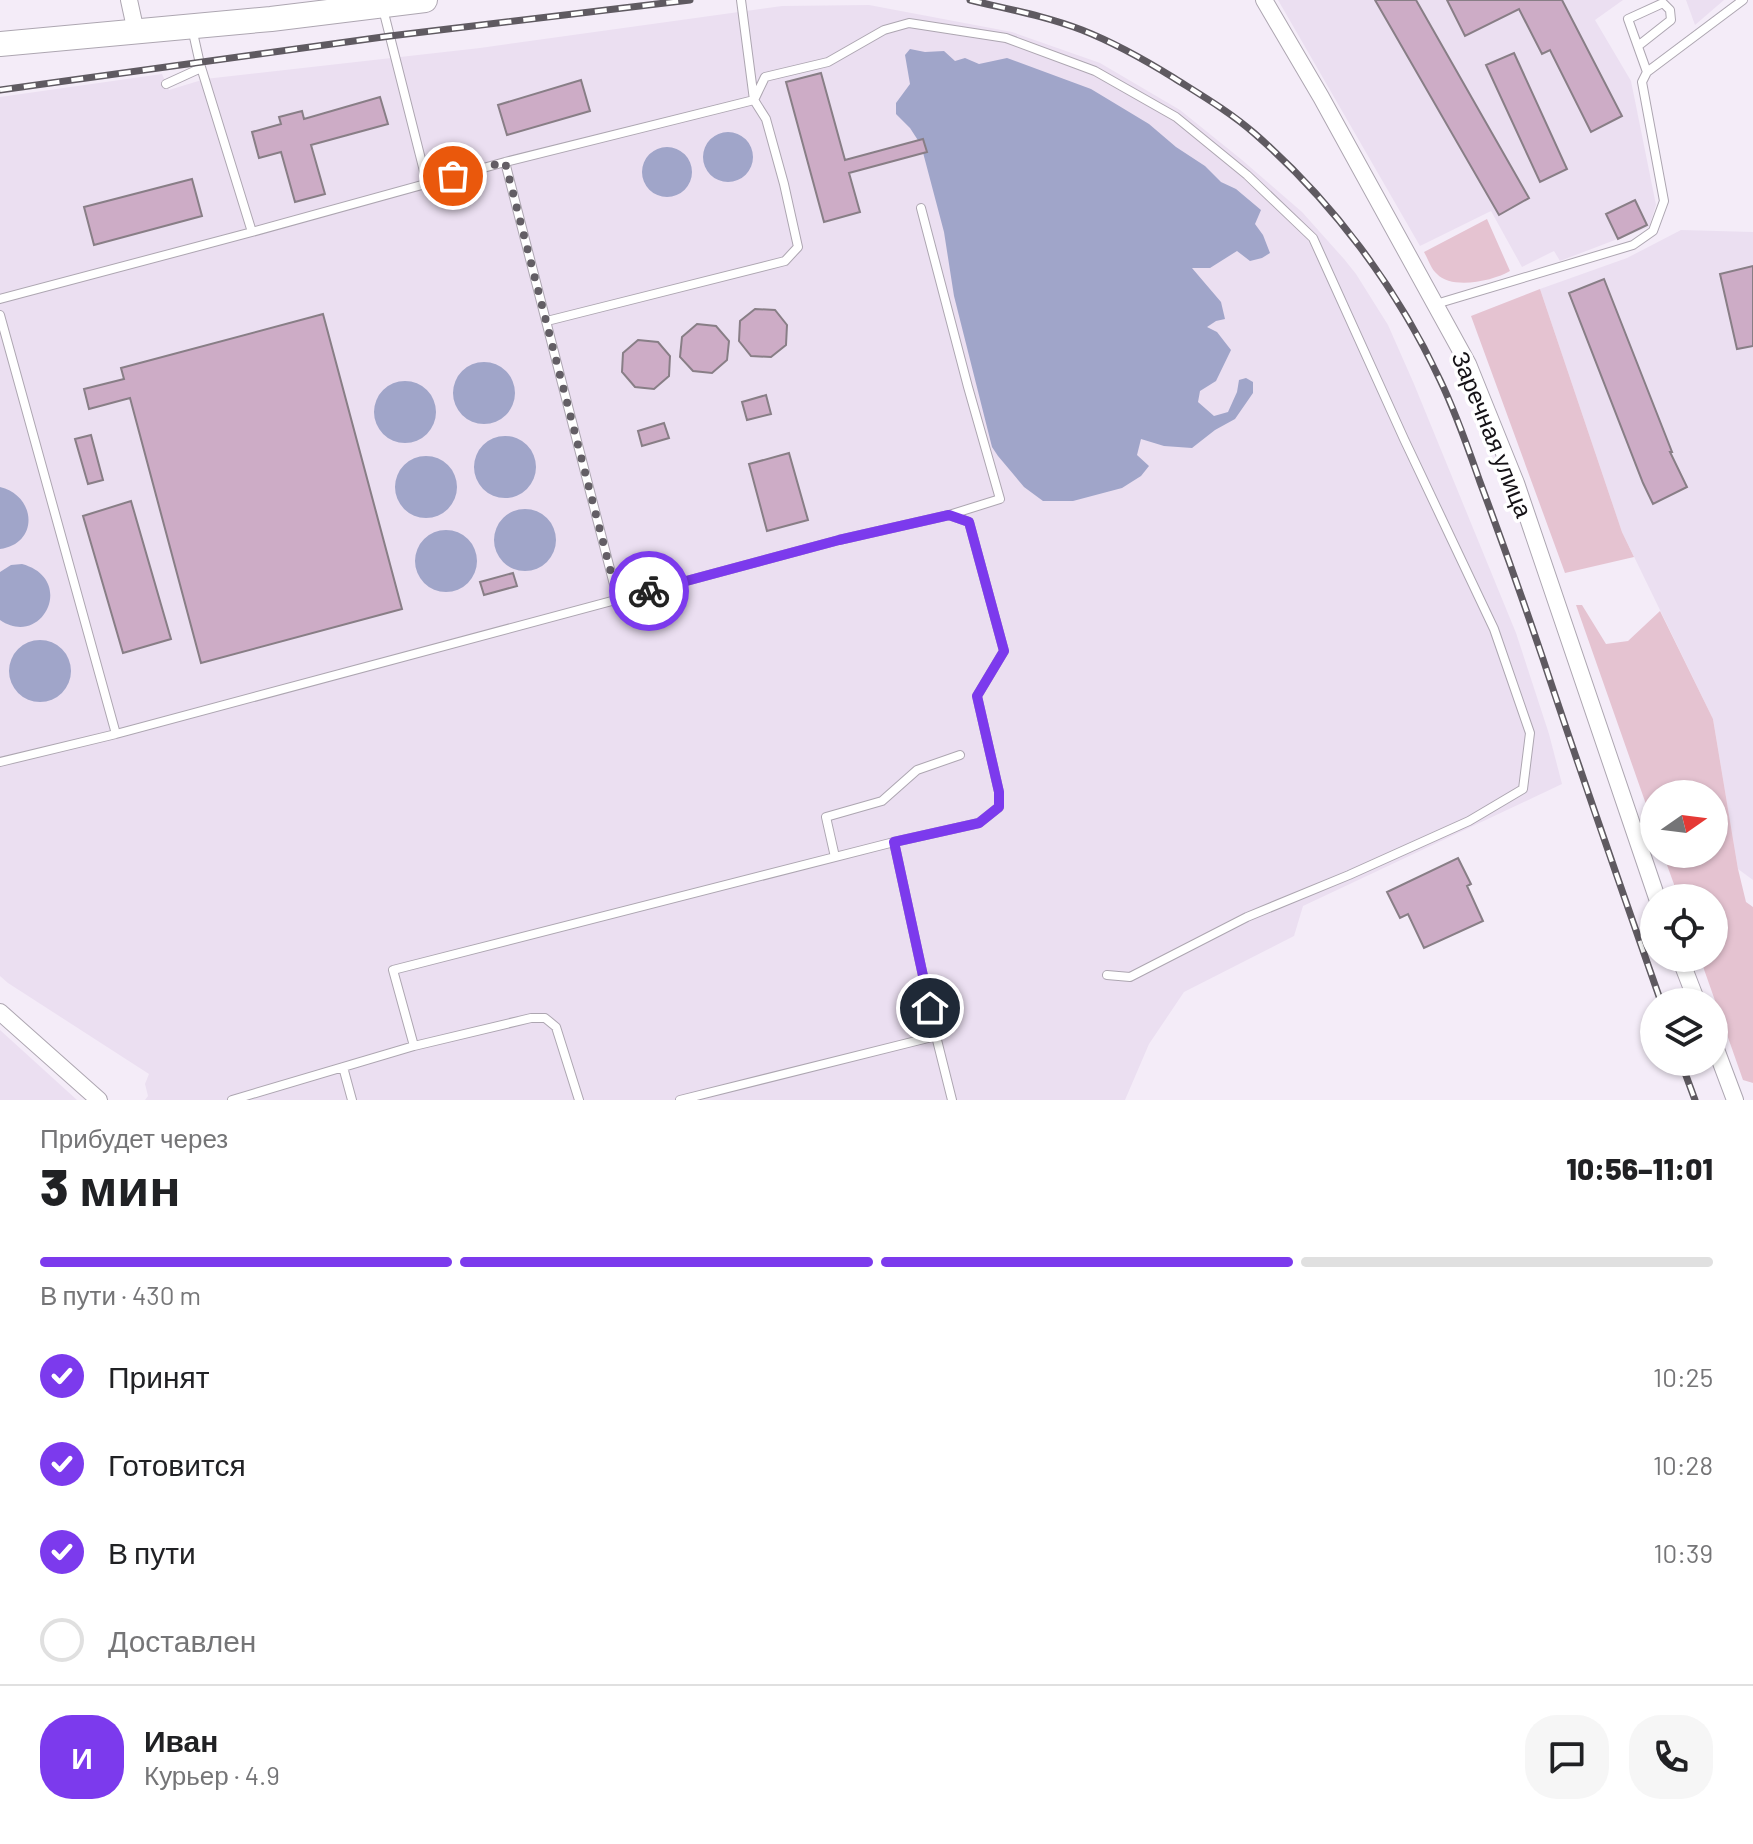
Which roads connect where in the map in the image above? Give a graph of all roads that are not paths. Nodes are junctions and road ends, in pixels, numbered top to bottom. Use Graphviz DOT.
graph roads {
  1 [pos="129,0"];
  2 [pos="425,0"];
  3 [pos="741,0"];
  4 [pos="1264,0"];
  5 [pos="1743,0"];
  6 [pos="343,5"];
  7 [pos="382,5"];
  8 [pos="192,27"];
  9 [pos="136,32"];
  10 [pos="0,44"];
  11 [pos="1638,46"];
  12 [pos="201,68"];
  13 [pos="1647,72"];
  14 [pos="166,84"];
  15 [pos="754,100"];
  16 [pos="505,162"];
  17 [pos="427,183"];
  18 [pos="921,208"];
  19 [pos="252,232"];
  20 [pos="0,299"];
  21 [pos="1435,304"];
  22 [pos="0,315"];
  23 [pos="547,321"];
  24 [pos="949,515"];
  25 [pos="618,600"];
  26 [pos="116,734"];
  27 [pos="960,755"];
  28 [pos="0,762"];
  29 [pos="894,842"];
  30 [pos="835,857"];
  31 [pos="1652,884"];
  32 [pos="1107,975"];
  33 [pos="0,1012"];
  34 [pos="936,1036"];
  35 [pos="414,1046"];
  36 [pos="343,1067"];
  37 [pos="1726,1076"];
  38 [pos="99,1100"];
  39 [pos="232,1100"];
  40 [pos="352,1100"];
  41 [pos="579,1100"];
  42 [pos="680,1100"];
  43 [pos="952,1100"];
  44 [pos="1735,1100"];
  1 -- 9 [label="street"];
  2 -- 7 [label="street"];
  3 -- 15 [label="lane"];
  4 -- 21 [label="street, Заречная улица"];
  5 -- 13 [label="lane"];
  6 -- 7 [label="street"];
  6 -- 8 [label="street"];
  7 -- 17 [label="lane"];
  8 -- 9 [label="street"];
  8 -- 12 [label="lane"];
  9 -- 10 [label="street"];
  11 -- 11 [label="lane"];
  11 -- 13 [label="lane"];
  12 -- 14 [label="lane"];
  12 -- 19 [label="lane"];
  13 -- 21 [label="lane"];
  15 -- 16 [label="lane"];
  15 -- 23 [label="lane"];
  15 -- 32 [label="lane"];
  16 -- 17 [label="lane"];
  16 -- 23 [label="lane"];
  17 -- 19 [label="lane"];
  18 -- 24 [label="lane"];
  19 -- 20 [label="lane"];
  21 -- 31 [label="street, Заречная улица"];
  22 -- 26 [label="lane"];
  23 -- 25 [label="lane"];
  24 -- 25 [label="lane"];
  24 -- 29 [label="lane"];
  25 -- 26 [label="lane"];
  26 -- 28 [label="lane"];
  27 -- 30 [label="lane"];
  29 -- 30 [label="lane"];
  29 -- 34 [label="lane"];
  30 -- 35 [label="lane"];
  33 -- 38 [label="street"];
  34 -- 42 [label="lane"];
  34 -- 43 [label="lane"];
  35 -- 36 [label="lane"];
  35 -- 41 [label="lane"];
  36 -- 39 [label="lane"];
  36 -- 40 [label="lane"];
  37 -- 44 [label="street"];
}
